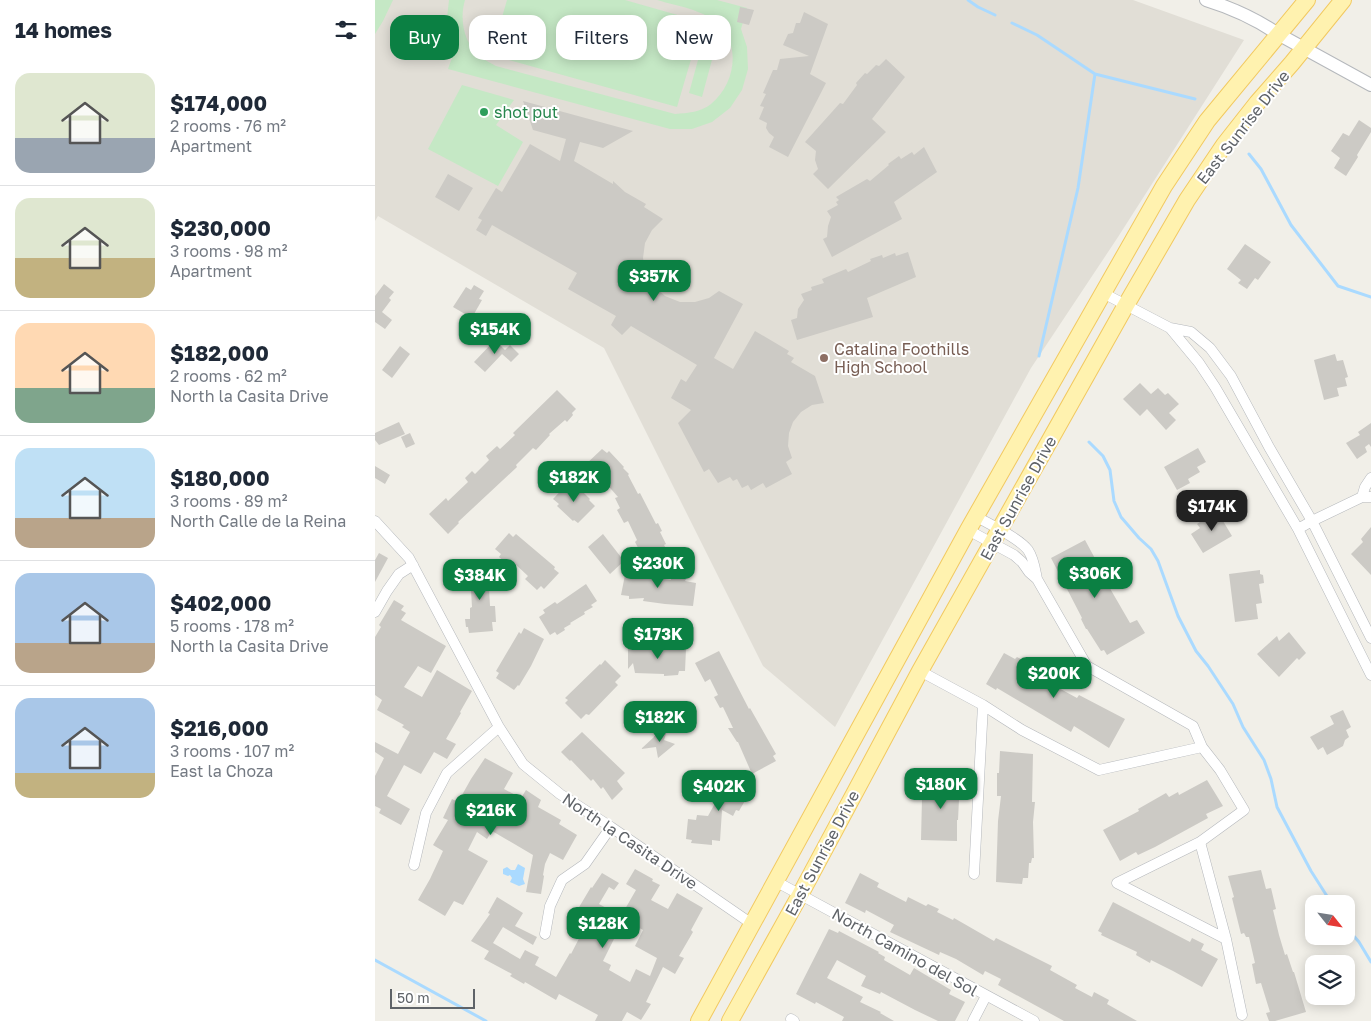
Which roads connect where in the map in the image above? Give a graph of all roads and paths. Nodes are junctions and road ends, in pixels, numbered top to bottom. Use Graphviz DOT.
graph roads {
  1 [pos="1206,0"];
  2 [pos="1307,0"];
  3 [pos="1343,0"];
  4 [pos="1279,34"];
  5 [pos="1305,48"];
  6 [pos="1371,85"];
  7 [pos="1103,293"];
  8 [pos="1126,305"];
  9 [pos="1170,328"];
  10 [pos="1371,478"];
  11 [pos="1366,497"];
  12 [pos="375,521"];
  13 [pos="1312,521"];
  14 [pos="971,523"];
  15 [pos="1298,529"];
  16 [pos="996,537"];
  17 [pos="413,565"];
  18 [pos="1037,580"];
  19 [pos="375,612"];
  20 [pos="1371,638"];
  21 [pos="920,671"];
  22 [pos="1371,675"];
  23 [pos="983,705"];
  24 [pos="499,727"];
  25 [pos="1202,747"];
  26 [pos="611,827"];
  27 [pos="1200,842"];
  28 [pos="414,865"];
  29 [pos="974,874"];
  30 [pos="775,881"];
  31 [pos="800,894"];
  32 [pos="751,924"];
  33 [pos="545,934"];
  34 [pos="1226,939"];
  35 [pos="986,996"];
  36 [pos="1242,1015"];
  37 [pos="699,1021"];
  38 [pos="730,1021"];
  39 [pos="973,1021"];
  40 [pos="1034,1021"];
  1 -- 4 [label="street"];
  2 -- 4 [label="main road, East Sunrise Drive"];
  3 -- 5 [label="main road, East Sunrise Drive"];
  4 -- 5 [label="street"];
  4 -- 7 [label="main road, East Sunrise Drive"];
  5 -- 6 [label="street"];
  5 -- 8 [label="main road, East Sunrise Drive"];
  7 -- 8 [label="street"];
  7 -- 14 [label="main road, East Sunrise Drive"];
  8 -- 9 [label="street"];
  8 -- 16 [label="main road, East Sunrise Drive"];
  9 -- 13 [label="street"];
  9 -- 15 [label="street"];
  10 -- 11 [label="street"];
  11 -- 13 [label="street"];
  12 -- 17 [label="street, North la Casita Drive"];
  13 -- 15 [label="street"];
  13 -- 20 [label="street"];
  14 -- 16 [label="street"];
  14 -- 16 [label="street"];
  14 -- 30 [label="main road, East Sunrise Drive"];
  15 -- 22 [label="street"];
  16 -- 18 [label="street"];
  16 -- 18 [label="street"];
  16 -- 21 [label="main road, East Sunrise Drive"];
  17 -- 19 [label="street"];
  17 -- 24 [label="street, North la Casita Drive"];
  18 -- 25 [label="street"];
  21 -- 23 [label="street"];
  21 -- 31 [label="main road, East Sunrise Drive"];
  23 -- 25 [label="street"];
  23 -- 29 [label="street"];
  24 -- 26 [label="street, North la Casita Drive"];
  24 -- 28 [label="street"];
  25 -- 27 [label="street"];
  26 -- 32 [label="street, North la Casita Drive"];
  26 -- 33 [label="street"];
  27 -- 34 [label="street"];
  27 -- 34 [label="street"];
  30 -- 31 [label="street, North Camino del Sol"];
  30 -- 32 [label="main road, East Sunrise Drive"];
  31 -- 35 [label="street, North Camino del Sol"];
  31 -- 38 [label="main road, East Sunrise Drive"];
  32 -- 37 [label="main road, East Sunrise Drive"];
  34 -- 36 [label="street"];
  35 -- 39 [label="street"];
  35 -- 40 [label="street, North Camino del Sol"];
}
